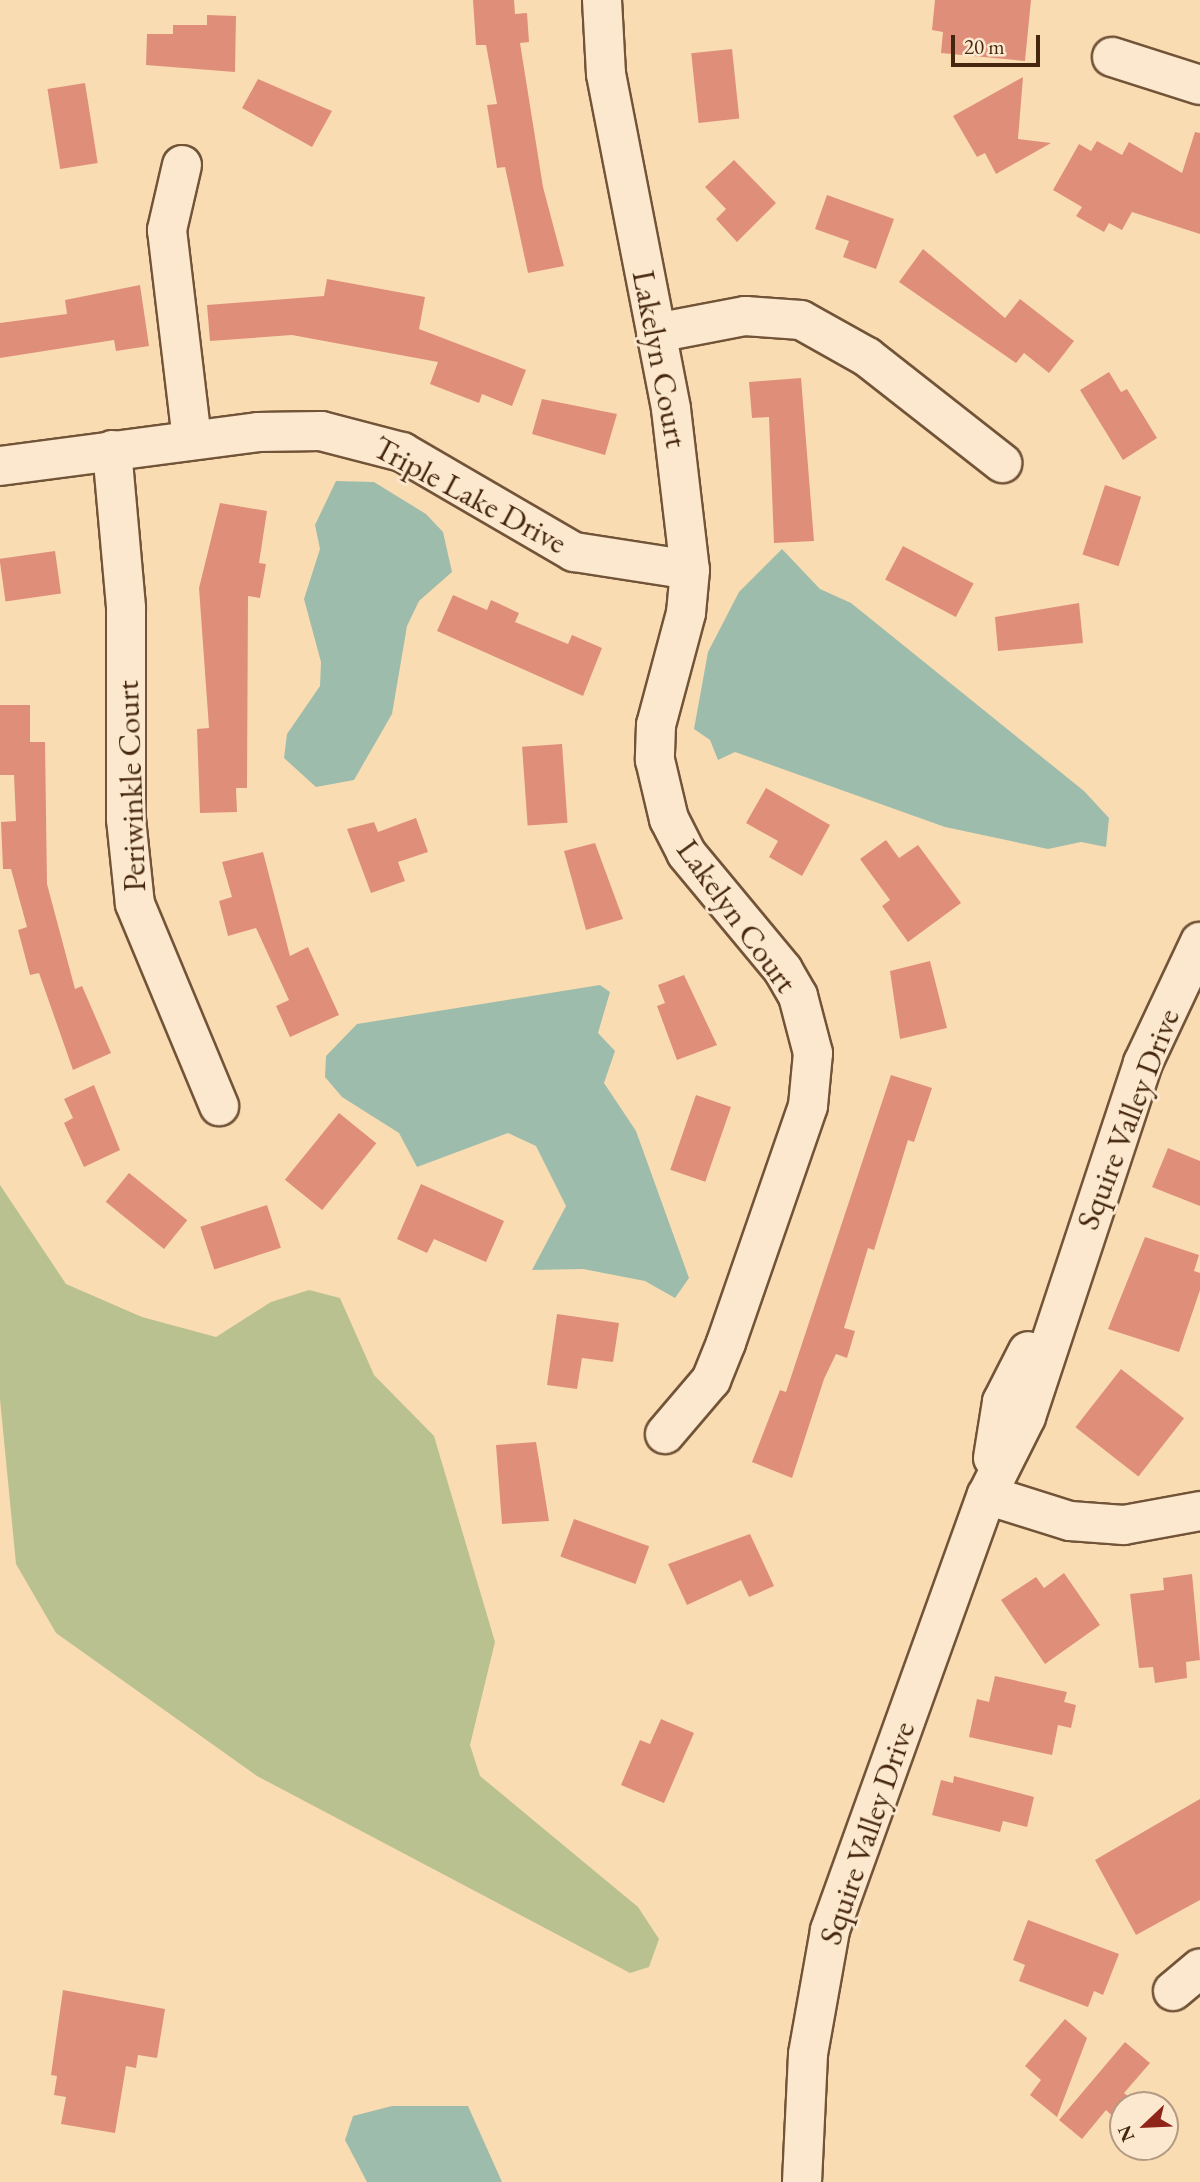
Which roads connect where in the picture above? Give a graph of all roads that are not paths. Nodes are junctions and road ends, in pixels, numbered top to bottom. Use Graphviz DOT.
graph roads {
  1 [pos="602,0"];
  2 [pos="1112,57"];
  3 [pos="1200,85"];
  4 [pos="182,165"];
  5 [pos="656,333"];
  6 [pos="191,439"];
  7 [pos="112,450"];
  8 [pos="1002,463"];
  9 [pos="0,466"];
  10 [pos="690,570"];
  11 [pos="1200,942"];
  12 [pos="219,1106"];
  13 [pos="665,1434"];
  14 [pos="987,1495"];
  15 [pos="1200,1511"];
  16 [pos="802,2182"];
  1 -- 5 [label="street, Lakelyn Court"];
  2 -- 3 [label="street"];
  4 -- 6 [label="street"];
  5 -- 8 [label="street"];
  5 -- 10 [label="street, Lakelyn Court"];
  6 -- 7 [label="street, Triple Lake Drive"];
  6 -- 10 [label="street, Triple Lake Drive"];
  7 -- 9 [label="street, Triple Lake Drive"];
  7 -- 12 [label="street, Periwinkle Court"];
  10 -- 13 [label="street, Lakelyn Court"];
  11 -- 14 [label="street, Squire Valley Drive"];
  14 -- 15 [label="street"];
  14 -- 16 [label="street, Squire Valley Drive"];
}
